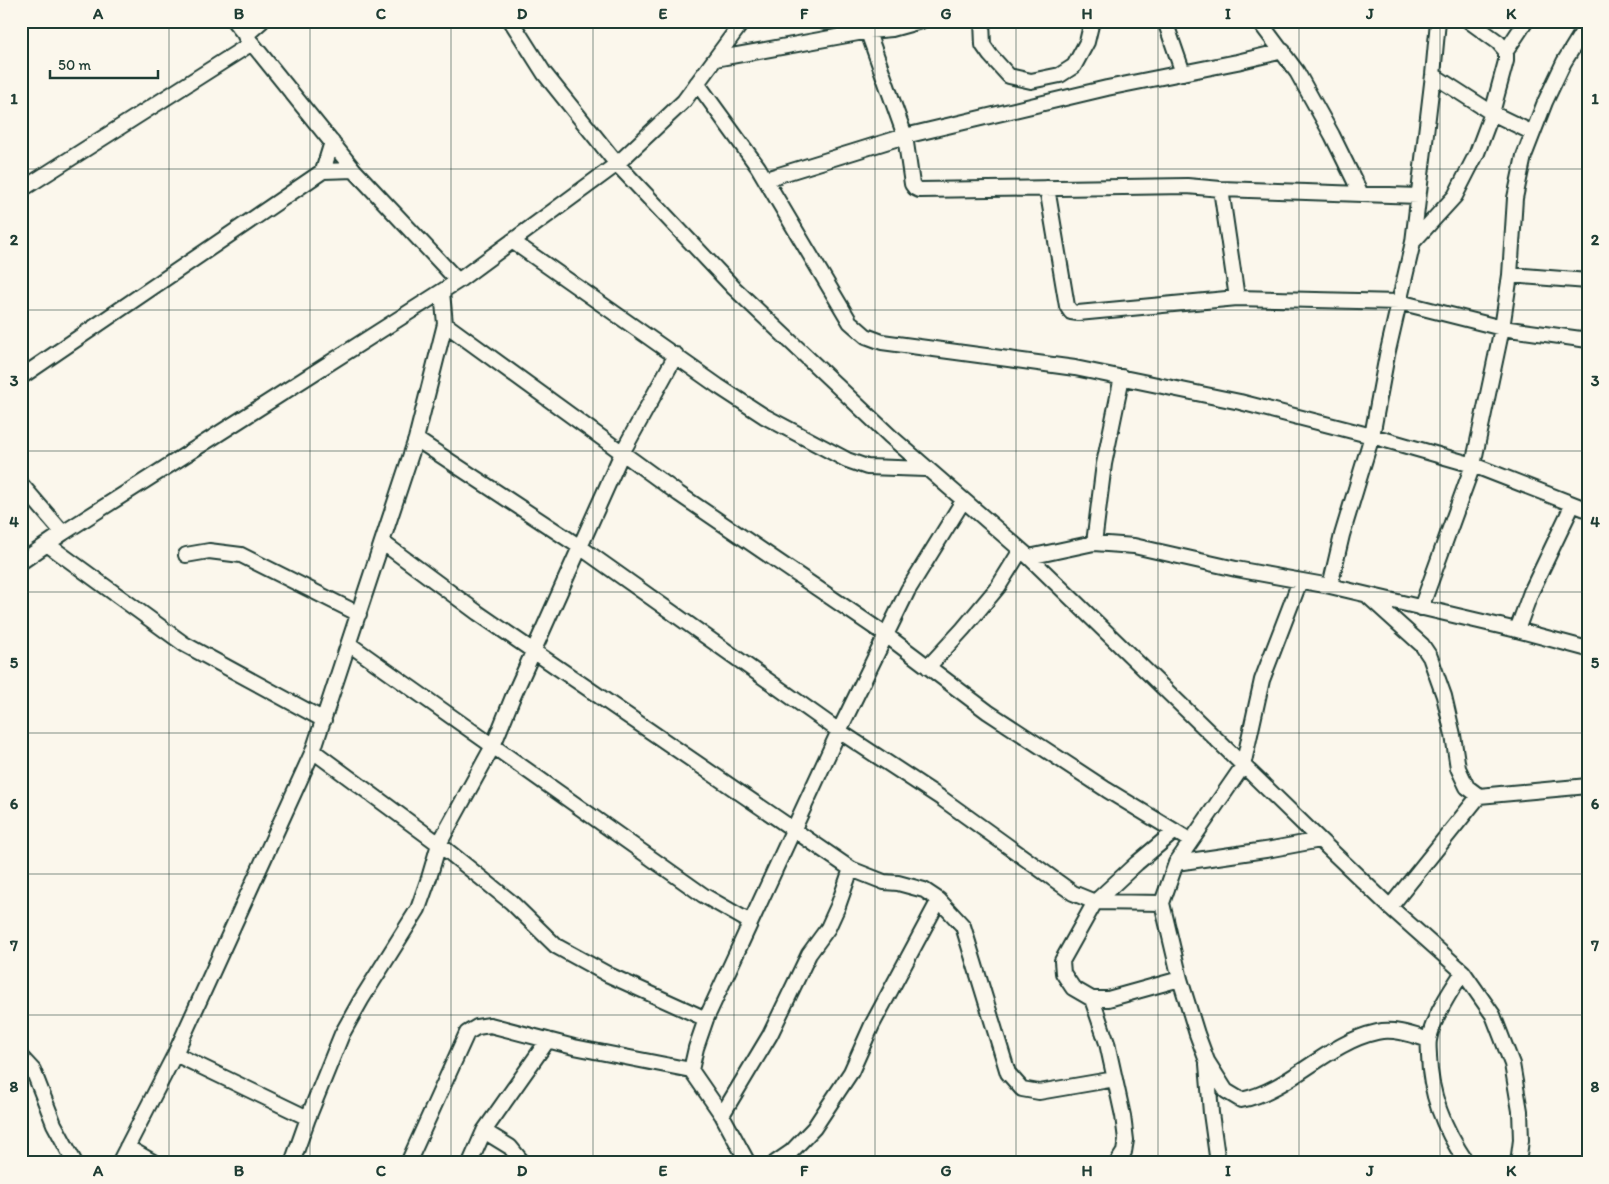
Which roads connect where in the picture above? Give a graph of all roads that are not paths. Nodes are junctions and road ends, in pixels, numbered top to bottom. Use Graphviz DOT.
graph roads {
  1 [pos="234,21"];
  2 [pos="262,21"];
  3 [pos="511,21"];
  4 [pos="743,21"];
  5 [pos="921,21"];
  6 [pos="982,21"];
  7 [pos="1092,21"];
  8 [pos="1165,21"];
  9 [pos="1260,21"];
  10 [pos="1438,21"];
  11 [pos="1469,21"];
  12 [pos="1526,21"];
  13 [pos="1588,23"];
  14 [pos="867,26"];
  15 [pos="249,39"];
  16 [pos="1282,51"];
  17 [pos="1506,51"];
  18 [pos="715,59"];
  19 [pos="1183,73"];
  20 [pos="1433,75"];
  21 [pos="697,83"];
  22 [pos="1492,112"];
  23 [pos="1533,133"];
  24 [pos="905,136"];
  25 [pos="332,142"];
  26 [pos="616,164"];
  27 [pos="354,170"];
  28 [pos="323,171"];
  29 [pos="766,179"];
  30 [pos="1047,188"];
  31 [pos="1221,189"];
  32 [pos="21,190"];
  33 [pos="1361,194"];
  34 [pos="1418,196"];
  35 [pos="512,240"];
  36 [pos="1413,242"];
  37 [pos="1510,275"];
  38 [pos="458,281"];
  39 [pos="1588,281"];
  40 [pos="442,292"];
  41 [pos="1237,298"];
  42 [pos="1399,302"];
  43 [pos="445,324"];
  44 [pos="1502,328"];
  45 [pos="1588,340"];
  46 [pos="676,355"];
  47 [pos="21,377"];
  48 [pos="1122,378"];
  49 [pos="1372,436"];
  50 [pos="416,439"];
  51 [pos="622,453"];
  52 [pos="1473,465"];
  53 [pos="926,469"];
  54 [pos="21,484"];
  55 [pos="963,501"];
  56 [pos="1572,504"];
  57 [pos="1588,510"];
  58 [pos="62,534"];
  59 [pos="382,542"];
  60 [pos="1094,543"];
  61 [pos="47,544"];
  62 [pos="580,547"];
  63 [pos="1025,554"];
  64 [pos="186,555"];
  65 [pos="21,562"];
  66 [pos="1300,581"];
  67 [pos="1330,586"];
  68 [pos="1367,595"];
  69 [pos="1421,608"];
  70 [pos="359,614"];
  71 [pos="1517,630"];
  72 [pos="886,635"];
  73 [pos="349,644"];
  74 [pos="1588,649"];
  75 [pos="533,651"];
  76 [pos="928,667"];
  77 [pos="324,720"];
  78 [pos="839,731"];
  79 [pos="493,746"];
  80 [pos="312,750"];
  81 [pos="1243,766"];
  82 [pos="1588,786"];
  83 [pos="1479,796"];
  84 [pos="793,829"];
  85 [pos="1175,831"];
  86 [pos="1320,840"];
  87 [pos="1191,841"];
  88 [pos="439,844"];
  89 [pos="1176,863"];
  90 [pos="850,869"];
  91 [pos="939,900"];
  92 [pos="1095,902"];
  93 [pos="1162,903"];
  94 [pos="1390,907"];
  95 [pos="750,922"];
  96 [pos="1463,972"];
  97 [pos="1180,979"];
  98 [pos="1092,999"];
  99 [pos="706,1018"];
  100 [pos="548,1040"];
  101 [pos="1429,1040"];
  102 [pos="175,1054"];
  103 [pos="21,1057"];
  104 [pos="1207,1061"];
  105 [pos="691,1070"];
  106 [pos="1115,1079"];
  107 [pos="722,1115"];
  108 [pos="308,1118"];
  109 [pos="484,1131"];
  110 [pos="127,1147"];
  111 [pos="75,1163"];
  112 [pos="119,1163"];
  113 [pos="155,1163"];
  114 [pos="292,1163"];
  115 [pos="408,1163"];
  116 [pos="470,1163"];
  117 [pos="523,1163"];
  118 [pos="748,1163"];
  119 [pos="775,1163"];
  120 [pos="1116,1163"];
  121 [pos="1218,1163"];
  122 [pos="1467,1163"];
  123 [pos="1518,1163"];
  1 -- 15 [label="street"];
  2 -- 15 [label="street"];
  3 -- 26 [label="street"];
  4 -- 18 [label="street"];
  5 -- 14 [label="street"];
  6 -- 7 [label="street"];
  8 -- 19 [label="street"];
  9 -- 16 [label="street"];
  10 -- 20 [label="street"];
  11 -- 17 [label="street"];
  12 -- 17 [label="street"];
  13 -- 23 [label="street"];
  14 -- 18 [label="street"];
  14 -- 24 [label="street"];
  15 -- 25 [label="street"];
  15 -- 32 [label="street"];
  16 -- 19 [label="street"];
  16 -- 33 [label="street"];
  17 -- 22 [label="street"];
  18 -- 21 [label="street"];
  19 -- 24 [label="street"];
  20 -- 22 [label="street"];
  20 -- 34 [label="street"];
  21 -- 26 [label="street"];
  21 -- 29 [label="street"];
  22 -- 23 [label="street"];
  22 -- 36 [label="street"];
  23 -- 37 [label="street"];
  24 -- 29 [label="street"];
  24 -- 30 [label="street"];
  25 -- 27 [label="street"];
  25 -- 28 [label="street"];
  26 -- 35 [label="street"];
  26 -- 53 [label="street"];
  27 -- 28 [label="street"];
  27 -- 38 [label="street"];
  28 -- 47 [label="street"];
  29 -- 48 [label="street"];
  30 -- 31 [label="street"];
  30 -- 41 [label="street"];
  31 -- 33 [label="street"];
  31 -- 41 [label="street"];
  33 -- 34 [label="street"];
  34 -- 36 [label="street"];
  35 -- 38 [label="street"];
  35 -- 46 [label="street"];
  36 -- 42 [label="street"];
  37 -- 39 [label="street"];
  37 -- 44 [label="street"];
  38 -- 40 [label="street"];
  40 -- 43 [label="street"];
  40 -- 58 [label="street"];
  41 -- 42 [label="street"];
  42 -- 44 [label="street"];
  42 -- 49 [label="street"];
  43 -- 50 [label="street"];
  43 -- 51 [label="street"];
  44 -- 45 [label="street"];
  44 -- 52 [label="street"];
  46 -- 51 [label="street"];
  46 -- 53 [label="street"];
  48 -- 49 [label="street"];
  48 -- 60 [label="street"];
  49 -- 52 [label="street"];
  49 -- 67 [label="street"];
  50 -- 59 [label="street"];
  50 -- 62 [label="street"];
  51 -- 62 [label="street"];
  51 -- 72 [label="street"];
  52 -- 56 [label="street"];
  52 -- 69 [label="street"];
  53 -- 55 [label="street"];
  54 -- 58 [label="street"];
  55 -- 63 [label="street"];
  55 -- 72 [label="street"];
  56 -- 57 [label="street"];
  56 -- 71 [label="street"];
  58 -- 61 [label="street"];
  59 -- 70 [label="street"];
  59 -- 75 [label="street"];
  60 -- 63 [label="street"];
  60 -- 66 [label="street"];
  61 -- 65 [label="street"];
  61 -- 77 [label="street"];
  62 -- 75 [label="street"];
  62 -- 78 [label="street"];
  63 -- 76 [label="street"];
  63 -- 81 [label="street"];
  64 -- 70 [label="street"];
  66 -- 67 [label="street"];
  66 -- 81 [label="street"];
  67 -- 68 [label="street"];
  68 -- 69 [label="street"];
  68 -- 83 [label="street"];
  69 -- 71 [label="street"];
  70 -- 73 [label="street"];
  71 -- 74 [label="street"];
  72 -- 76 [label="street"];
  72 -- 78 [label="street"];
  73 -- 77 [label="street"];
  73 -- 79 [label="street"];
  75 -- 79 [label="street"];
  75 -- 84 [label="street"];
  76 -- 85 [label="street"];
  77 -- 80 [label="street"];
  78 -- 84 [label="street"];
  78 -- 92 [label="street"];
  79 -- 88 [label="street"];
  79 -- 95 [label="street"];
  80 -- 88 [label="street"];
  80 -- 102 [label="street"];
  81 -- 86 [label="street"];
  81 -- 87 [label="street"];
  82 -- 83 [label="street"];
  83 -- 94 [label="street"];
  84 -- 90 [label="street"];
  84 -- 95 [label="street"];
  85 -- 87 [label="street"];
  85 -- 92 [label="street"];
  86 -- 89 [label="street"];
  86 -- 94 [label="street"];
  87 -- 89 [label="street"];
  88 -- 99 [label="street"];
  88 -- 108 [label="street"];
  89 -- 93 [label="street"];
  90 -- 91 [label="street"];
  90 -- 107 [label="street"];
  91 -- 106 [label="street"];
  91 -- 119 [label="street"];
  92 -- 93 [label="street"];
  92 -- 98 [label="street"];
  93 -- 97 [label="street"];
  94 -- 96 [label="street"];
  95 -- 99 [label="street"];
  96 -- 101 [label="street"];
  96 -- 123 [label="street"];
  97 -- 98 [label="street"];
  97 -- 104 [label="street"];
  98 -- 106 [label="street"];
  99 -- 105 [label="street"];
  100 -- 105 [label="street"];
  100 -- 109 [label="street"];
  100 -- 115 [label="street"];
  101 -- 104 [label="street"];
  101 -- 122 [label="street"];
  102 -- 108 [label="street"];
  102 -- 110 [label="street"];
  103 -- 111 [label="street"];
  104 -- 121 [label="street"];
  105 -- 107 [label="street"];
  106 -- 120 [label="street"];
  107 -- 118 [label="street"];
  108 -- 114 [label="street"];
  109 -- 116 [label="street"];
  109 -- 117 [label="street"];
  110 -- 112 [label="street"];
  110 -- 113 [label="street"];
}
